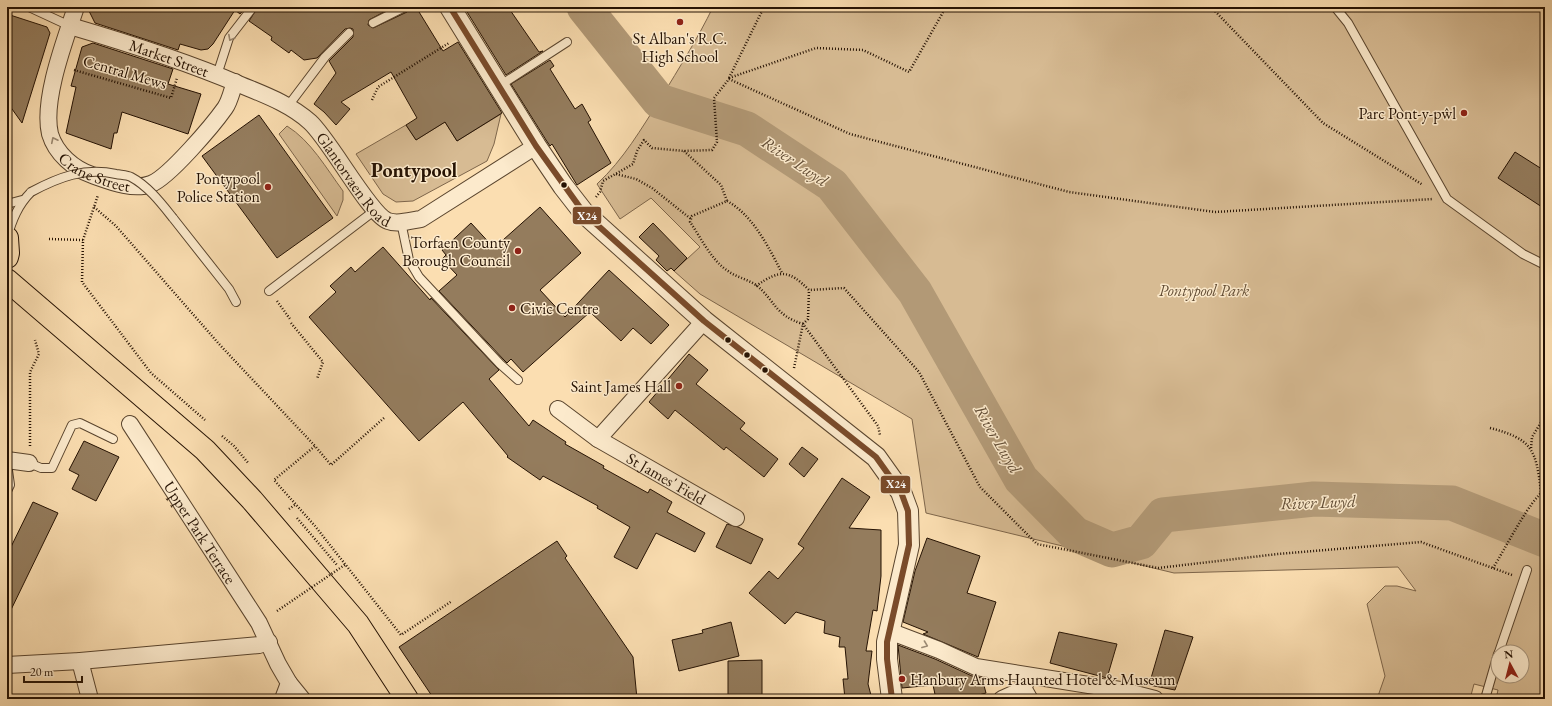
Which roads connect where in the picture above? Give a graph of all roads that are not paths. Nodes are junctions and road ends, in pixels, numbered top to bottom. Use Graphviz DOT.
graph roads {
  1 [pos="29,7"];
  2 [pos="76,7"];
  3 [pos="253,7"];
  4 [pos="405,7"];
  5 [pos="450,7"];
  6 [pos="1335,7"];
  7 [pos="373,23"];
  8 [pos="70,26"];
  9 [pos="349,33"];
  10 [pos="567,42"];
  11 [pos="217,75"];
  12 [pos="235,82"];
  13 [pos="499,86"];
  14 [pos="288,106"];
  15 [pos="536,146"];
  16 [pos="22,200"];
  17 [pos="7,204"];
  18 [pos="374,210"];
  19 [pos="400,222"];
  20 [pos="7,238"];
  21 [pos="7,257"];
  22 [pos="1545,265"];
  23 [pos="7,280"];
  24 [pos="270,291"];
  25 [pos="236,302"];
  26 [pos="704,320"];
  27 [pos="518,380"];
  28 [pos="558,409"];
  29 [pos="130,424"];
  30 [pos="113,439"];
  31 [pos="598,439"];
  32 [pos="7,462"];
  33 [pos="29,463"];
  34 [pos="7,491"];
  35 [pos="736,518"];
  36 [pos="1527,570"];
  37 [pos="889,631"];
  38 [pos="269,642"];
  39 [pos="1501,644"];
  40 [pos="80,661"];
  41 [pos="7,665"];
  42 [pos="1027,680"];
  43 [pos="1490,681"];
  44 [pos="289,683"];
  45 [pos="1147,698"];
  46 [pos="90,699"];
  47 [pos="283,699"];
  48 [pos="302,699"];
  49 [pos="407,699"];
  50 [pos="892,699"];
  51 [pos="1002,699"];
  52 [pos="1034,699"];
  53 [pos="1485,699"];
  1 -- 8 [label="lane"];
  2 -- 8 [label="street, Crane Street"];
  3 -- 11 [label="lane, Market Street, one-way"];
  4 -- 7 [label="lane"];
  5 -- 13 [label="street"];
  6 -- 22 [label="lane"];
  8 -- 11 [label="street, Market Street"];
  12 -- 8 [label="street, Crane Street, one-way"];
  9 -- 14 [label="lane"];
  10 -- 13 [label="lane"];
  11 -- 12 [label="street, Glantorvaen Road"];
  12 -- 14 [label="street, Glantorvaen Road"];
  13 -- 15 [label="street"];
  14 -- 18 [label="street, Glantorvaen Road"];
  15 -- 19 [label="street, Glantorvaen Road"];
  15 -- 26 [label="street"];
  16 -- 17 [label="lane"];
  16 -- 20 [label="lane"];
  16 -- 25 [label="lane, bridge"];
  18 -- 19 [label="street, Glantorvaen Road"];
  18 -- 24 [label="lane"];
  19 -- 27 [label="lane"];
  20 -- 21 [label="main road"];
  23 -- 49 [label="main road"];
  26 -- 31 [label="street"];
  26 -- 37 [label="street"];
  28 -- 31 [label="street, St James' Field"];
  29 -- 38 [label="street, Upper Park Terrace"];
  30 -- 33 [label="lane"];
  31 -- 35 [label="street, St James' Field"];
  32 -- 33 [label="street"];
  32 -- 34 [label="lane"];
  36 -- 39 [label="lane"];
  37 -- 42 [label="street, one-way"];
  37 -- 50 [label="street"];
  38 -- 40 [label="street"];
  38 -- 44 [label="street, Upper Park Terrace"];
  40 -- 41 [label="street"];
  40 -- 46 [label="street"];
  42 -- 45 [label="street"];
  42 -- 51 [label="street"];
  42 -- 52 [label="lane"];
  43 -- 53 [label="lane"];
  44 -- 47 [label="street"];
  44 -- 48 [label="street, Upper Park Terrace"];
}
